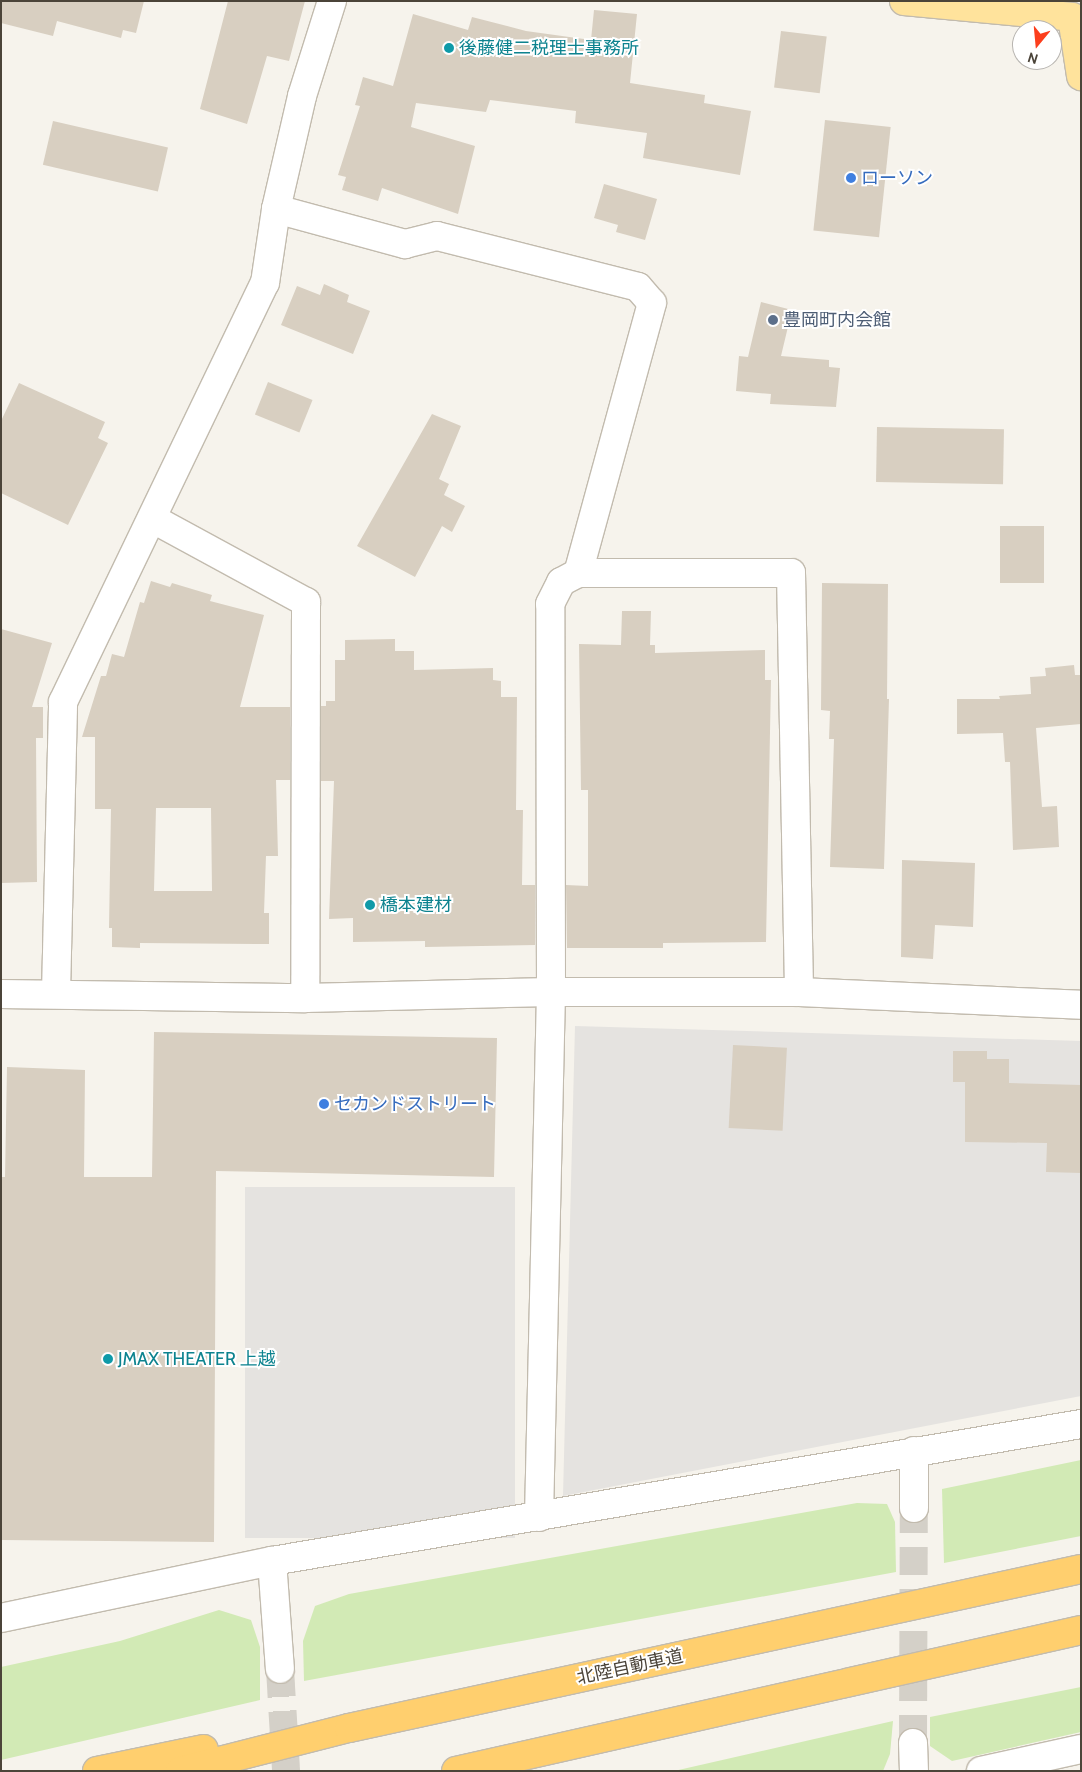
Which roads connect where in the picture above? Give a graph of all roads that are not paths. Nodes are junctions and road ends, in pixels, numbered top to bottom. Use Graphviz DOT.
graph roads {
  1 [pos="332,1"];
  2 [pos="904,1"];
  3 [pos="1076,18"];
  4 [pos="1081,76"];
  5 [pos="276,209"];
  6 [pos="153,519"];
  7 [pos="578,573"];
  8 [pos="551,992"];
  9 [pos="799,992"];
  10 [pos="56,993"];
  11 [pos="1,994"];
  12 [pos="305,998"];
  13 [pos="1081,1005"];
  14 [pos="1081,1424"];
  15 [pos="914,1451"];
  16 [pos="914,1508"];
  17 [pos="539,1517"];
  18 [pos="272,1561"];
  19 [pos="1081,1569"];
  20 [pos="1,1618"];
  21 [pos="1081,1630"];
  22 [pos="280,1669"];
  23 [pos="349,1728"];
  24 [pos="913,1743"];
  25 [pos="1081,1749"];
  26 [pos="97,1771"];
  27 [pos="180,1771"];
  28 [pos="456,1771"];
  29 [pos="914,1771"];
  30 [pos="981,1771"];
  1 -- 5 [label="street"];
  2 -- 3 [label="main road"];
  3 -- 4 [label="main road"];
  5 -- 6 [label="street"];
  5 -- 7 [label="street"];
  6 -- 10 [label="street"];
  6 -- 12 [label="street"];
  7 -- 8 [label="street"];
  7 -- 9 [label="street"];
  8 -- 9 [label="street"];
  8 -- 12 [label="street"];
  8 -- 17 [label="street"];
  9 -- 13 [label="street"];
  10 -- 11 [label="street"];
  10 -- 12 [label="street"];
  14 -- 15 [label="street"];
  15 -- 16 [label="street"];
  15 -- 17 [label="street"];
  17 -- 18 [label="street"];
  18 -- 20 [label="street"];
  18 -- 22 [label="street"];
  19 -- 23 [label="highway, 北陸自動車道"];
  21 -- 28 [label="highway"];
  23 -- 26 [label="highway"];
  23 -- 27 [label="highway, 北陸自動車道"];
  24 -- 29 [label="street"];
  25 -- 30 [label="street"];
}
